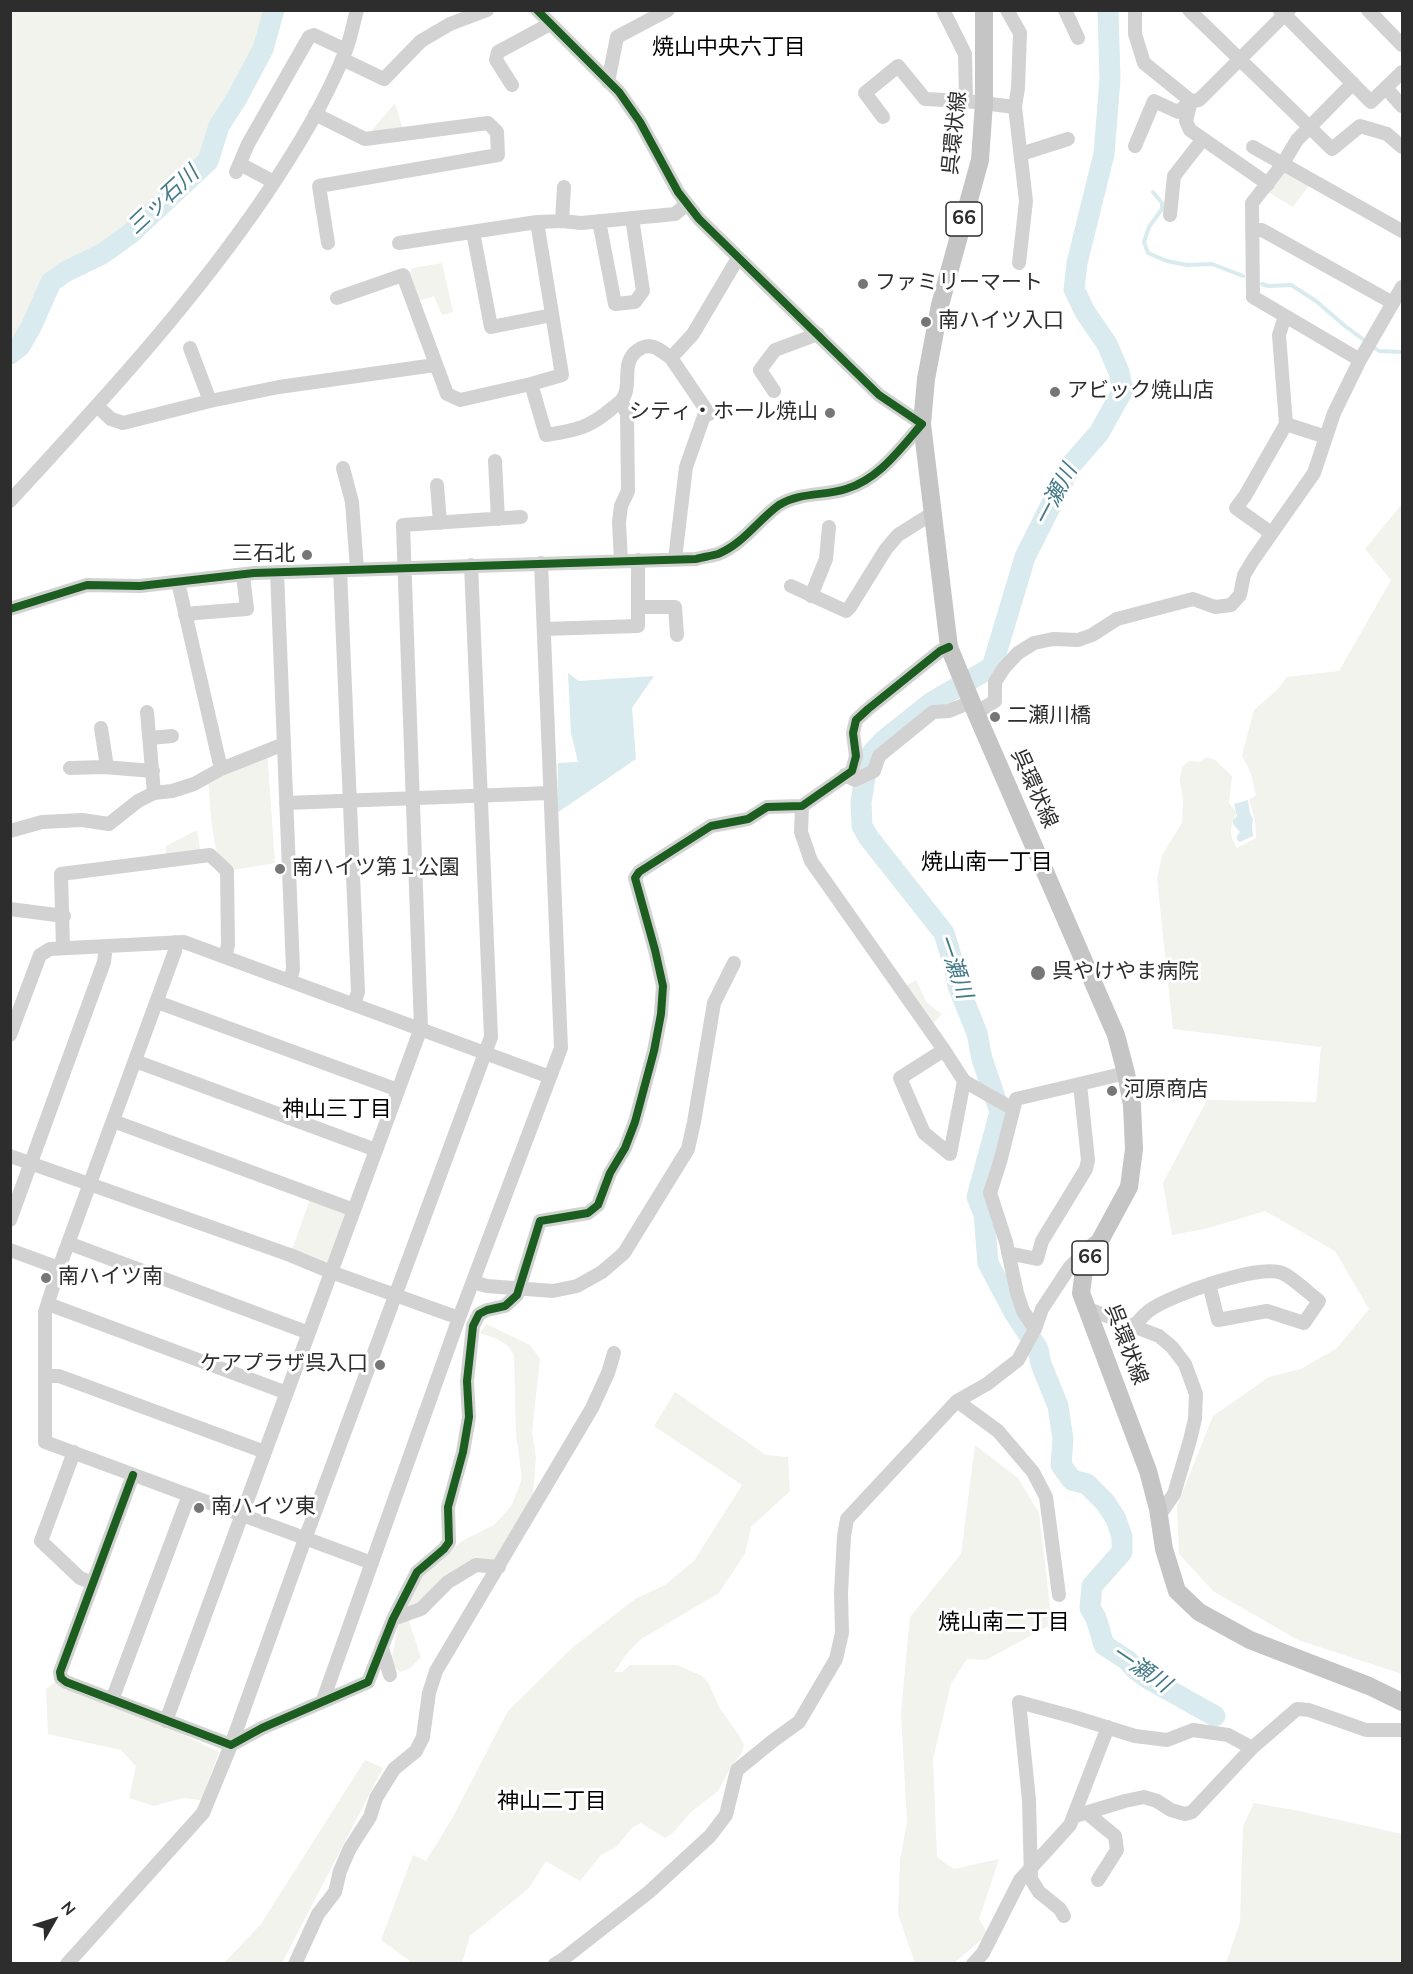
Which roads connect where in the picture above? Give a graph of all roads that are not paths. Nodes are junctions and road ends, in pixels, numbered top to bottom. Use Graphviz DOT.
graph roads {
  1 [pos="357,10"];
  2 [pos="487,10"];
  3 [pos="537,10"];
  4 [pos="668,10"];
  5 [pos="943,10"];
  6 [pos="984,10"];
  7 [pos="1007,10"];
  8 [pos="1065,10"];
  9 [pos="1135,10"];
  10 [pos="1189,10"];
  11 [pos="1368,10"];
  12 [pos="1285,12"];
  13 [pos="550,24"];
  14 [pos="1078,38"];
  15 [pos="1402,45"];
  16 [pos="344,55"];
  17 [pos="1239,61"];
  18 [pos="1402,72"];
  19 [pos="608,82"];
  20 [pos="1353,83"];
  21 [pos="512,85"];
  22 [pos="1386,88"];
  23 [pos="1191,101"];
  24 [pos="975,102"];
  25 [pos="1402,105"];
  26 [pos="1015,107"];
  27 [pos="315,114"];
  28 [pos="883,117"];
  29 [pos="1308,127"];
  30 [pos="1068,139"];
  31 [pos="1203,139"];
  32 [pos="1134,146"];
  33 [pos="1253,147"];
  34 [pos="1402,147"];
  35 [pos="1021,154"];
  36 [pos="1282,165"];
  37 [pos="274,182"];
  38 [pos="1268,184"];
  39 [pos="564,187"];
  40 [pos="687,204"];
  41 [pos="1170,215"];
  42 [pos="632,218"];
  43 [pos="562,221"];
  44 [pos="599,221"];
  45 [pos="537,222"];
  46 [pos="1252,230"];
  47 [pos="1402,231"];
  48 [pos="473,232"];
  49 [pos="328,243"];
  50 [pos="399,243"];
  51 [pos="738,258"];
  52 [pos="1019,263"];
  53 [pos="1402,287"];
  54 [pos="337,298"];
  55 [pos="1393,303"];
  56 [pos="552,315"];
  57 [pos="1285,316"];
  58 [pos="818,334"];
  59 [pos="190,348"];
  60 [pos="1365,351"];
  61 [pos="671,358"];
  62 [pos="435,365"];
  63 [pos="531,384"];
  64 [pos="774,391"];
  65 [pos="210,401"];
  66 [pos="621,401"];
  67 [pos="97,406"];
  68 [pos="922,424"];
  69 [pos="1286,424"];
  70 [pos="1326,437"];
  71 [pos="495,461"];
  72 [pos="343,468"];
  73 [pos="438,485"];
  74 [pos="10,501"];
  75 [pos="933,513"];
  76 [pos="521,517"];
  77 [pos="498,519"];
  78 [pos="440,523"];
  79 [pos="828,527"];
  80 [pos="1271,533"];
  81 [pos="675,559"];
  82 [pos="638,560"];
  83 [pos="621,561"];
  84 [pos="541,563"];
  85 [pos="471,565"];
  86 [pos="403,568"];
  87 [pos="357,569"];
  88 [pos="340,570"];
  89 [pos="278,572"];
  90 [pos="248,574"];
  91 [pos="178,582"];
  92 [pos="791,586"];
  93 [pos="811,596"];
  94 [pos="638,607"];
  95 [pos="10,609"];
  96 [pos="185,615"];
  97 [pos="544,629"];
  98 [pos="677,635"];
  99 [pos="949,647"];
  100 [pos="972,704"];
  101 [pos="147,712"];
  102 [pos="101,728"];
  103 [pos="172,736"];
  104 [pos="150,738"];
  105 [pos="284,744"];
  106 [pos="107,767"];
  107 [pos="70,768"];
  108 [pos="221,769"];
  109 [pos="153,771"];
  110 [pos="846,776"];
  111 [pos="154,793"];
  112 [pos="550,793"];
  113 [pos="481,796"];
  114 [pos="412,798"];
  115 [pos="350,800"];
  116 [pos="286,803"];
  117 [pos="802,806"];
  118 [pos="10,831"];
  119 [pos="10,909"];
  120 [pos="64,916"];
  121 [pos="175,942"];
  122 [pos="106,946"];
  123 [pos="63,948"];
  124 [pos="225,957"];
  125 [pos="734,963"];
  126 [pos="290,981"];
  127 [pos="157,1002"];
  128 [pos="354,1004"];
  129 [pos="421,1028"];
  130 [pos="10,1035"];
  131 [pos="944,1050"];
  132 [pos="486,1052"];
  133 [pos="135,1061"];
  134 [pos="1126,1072"];
  135 [pos="550,1077"];
  136 [pos="964,1081"];
  137 [pos="1080,1084"];
  138 [pos="398,1090"];
  139 [pos="1013,1109"];
  140 [pos="113,1121"];
  141 [pos="376,1150"];
  142 [pos="10,1155"];
  143 [pos="31,1163"];
  144 [pos="89,1184"];
  145 [pos="354,1210"];
  146 [pos="10,1220"];
  147 [pos="1102,1235"];
  148 [pos="68,1243"];
  149 [pos="10,1250"];
  150 [pos="1008,1253"];
  151 [pos="58,1268"];
  152 [pos="331,1272"];
  153 [pos="473,1282"];
  154 [pos="1209,1284"];
  155 [pos="521,1288"];
  156 [pos="396,1296"];
  157 [pos="48,1304"];
  158 [pos="1086,1308"];
  159 [pos="459,1318"];
  160 [pos="1133,1327"];
  161 [pos="1035,1329"];
  162 [pos="309,1333"];
  163 [pos="614,1353"];
  164 [pos="45,1376"];
  165 [pos="286,1393"];
  166 [pos="957,1401"];
  167 [pos="74,1452"];
  168 [pos="265,1452"];
  169 [pos="133,1474"];
  170 [pos="189,1495"];
  171 [pos="242,1515"];
  172 [pos="1159,1516"];
  173 [pos="304,1539"];
  174 [pos="372,1563"];
  175 [pos="499,1567"];
  176 [pos="93,1583"];
  177 [pos="1059,1595"];
  178 [pos="393,1619"];
  179 [pos="382,1648"];
  180 [pos="390,1675"];
  181 [pos="112,1700"];
  182 [pos="323,1700"];
  183 [pos="1402,1702"];
  184 [pos="166,1721"];
  185 [pos="1108,1727"];
  186 [pos="1402,1730"];
  187 [pos="231,1745"];
  188 [pos="1251,1748"];
  189 [pos="1081,1815"];
  190 [pos="1031,1867"];
  191 [pos="1098,1880"];
  192 [pos="1064,1916"];
  193 [pos="67,1964"];
  194 [pos="295,1964"];
  195 [pos="555,1964"];
  196 [pos="973,1964"];
  1 -- 16 [label="street"];
  2 -- 16 [label="street"];
  3 -- 13 [label="street"];
  4 -- 19 [label="street"];
  5 -- 24 [label="street"];
  6 -- 24 [label="main road, 呉環状線 / 66"];
  7 -- 26 [label="street"];
  8 -- 14 [label="street"];
  9 -- 23 [label="street"];
  10 -- 17 [label="street"];
  11 -- 15 [label="street"];
  12 -- 17 [label="street"];
  12 -- 20 [label="street"];
  13 -- 19 [label="street"];
  13 -- 21 [label="street"];
  16 -- 27 [label="street"];
  16 -- 37 [label="street"];
  17 -- 23 [label="street"];
  17 -- 29 [label="street"];
  18 -- 22 [label="street"];
  19 -- 40 [label="street"];
  20 -- 22 [label="street"];
  20 -- 29 [label="street"];
  22 -- 25 [label="street"];
  23 -- 31 [label="street"];
  23 -- 32 [label="street"];
  24 -- 26 [label="street"];
  24 -- 28 [label="street"];
  24 -- 68 [label="main road, 呉環状線 / 66"];
  26 -- 35 [label="street"];
  27 -- 37 [label="street"];
  27 -- 49 [label="street"];
  29 -- 34 [label="street"];
  29 -- 36 [label="street"];
  30 -- 35 [label="street"];
  31 -- 38 [label="street"];
  31 -- 41 [label="street"];
  33 -- 36 [label="street"];
  35 -- 52 [label="street"];
  36 -- 38 [label="street"];
  36 -- 47 [label="street"];
  37 -- 67 [label="street"];
  38 -- 46 [label="street"];
  39 -- 43 [label="street"];
  40 -- 42 [label="street"];
  40 -- 51 [label="street"];
  42 -- 44 [label="street"];
  42 -- 44 [label="street"];
  43 -- 44 [label="street"];
  43 -- 45 [label="street"];
  45 -- 48 [label="street"];
  45 -- 56 [label="street"];
  46 -- 55 [label="street"];
  46 -- 57 [label="street"];
  48 -- 50 [label="street"];
  48 -- 56 [label="street"];
  51 -- 58 [label="street"];
  51 -- 61 [label="street"];
  53 -- 55 [label="street"];
  54 -- 62 [label="street"];
  55 -- 60 [label="street"];
  56 -- 63 [label="street"];
  57 -- 60 [label="street"];
  57 -- 69 [label="street"];
  58 -- 64 [label="street"];
  58 -- 68 [label="street"];
  59 -- 65 [label="street"];
  60 -- 70 [label="street"];
  61 -- 66 [label="street"];
  61 -- 81 [label="street"];
  62 -- 63 [label="street"];
  62 -- 65 [label="street"];
  63 -- 66 [label="street"];
  65 -- 67 [label="street"];
  66 -- 83 [label="street"];
  67 -- 74 [label="street"];
  68 -- 75 [label="main road, 呉環状線 / 66"];
  68 -- 81 [label="street"];
  69 -- 70 [label="street"];
  69 -- 80 [label="street"];
  70 -- 80 [label="street"];
  71 -- 77 [label="street"];
  72 -- 87 [label="street"];
  73 -- 78 [label="street"];
  75 -- 93 [label="street"];
  75 -- 99 [label="main road, 呉環状線 / 66"];
  76 -- 77 [label="street"];
  77 -- 78 [label="street"];
  78 -- 86 [label="street"];
  79 -- 93 [label="street"];
  80 -- 100 [label="street"];
  81 -- 82 [label="street"];
  82 -- 83 [label="street"];
  82 -- 94 [label="street"];
  83 -- 84 [label="street"];
  84 -- 85 [label="street"];
  84 -- 97 [label="street"];
  85 -- 86 [label="street"];
  85 -- 113 [label="street"];
  86 -- 87 [label="street"];
  86 -- 114 [label="street"];
  87 -- 88 [label="street"];
  88 -- 89 [label="street"];
  88 -- 115 [label="street"];
  89 -- 90 [label="street"];
  89 -- 105 [label="street"];
  90 -- 91 [label="street"];
  90 -- 96 [label="street"];
  91 -- 95 [label="street"];
  91 -- 96 [label="street"];
  92 -- 93 [label="street"];
  94 -- 97 [label="street"];
  94 -- 98 [label="street"];
  96 -- 108 [label="street"];
  97 -- 112 [label="street"];
  99 -- 100 [label="main road, 呉環状線 / 66"];
  99 -- 110 [label="street"];
  100 -- 110 [label="street"];
  100 -- 134 [label="main road, 呉環状線 / 66"];
  101 -- 104 [label="street"];
  102 -- 106 [label="street"];
  103 -- 104 [label="street"];
  104 -- 109 [label="street"];
  105 -- 108 [label="street"];
  105 -- 116 [label="street"];
  106 -- 107 [label="street"];
  106 -- 109 [label="street"];
  108 -- 111 [label="street"];
  109 -- 111 [label="street"];
  110 -- 117 [label="street"];
  111 -- 118 [label="street"];
  112 -- 113 [label="street"];
  112 -- 135 [label="street"];
  113 -- 114 [label="street"];
  113 -- 132 [label="street"];
  114 -- 115 [label="street"];
  114 -- 129 [label="street"];
  115 -- 116 [label="street"];
  115 -- 128 [label="street"];
  116 -- 126 [label="street"];
  117 -- 131 [label="street"];
  117 -- 155 [label="street"];
  119 -- 120 [label="street"];
  120 -- 123 [label="street"];
  120 -- 124 [label="street"];
  121 -- 122 [label="street"];
  121 -- 124 [label="street"];
  121 -- 127 [label="street"];
  122 -- 123 [label="street"];
  122 -- 143 [label="street"];
  123 -- 130 [label="street"];
  124 -- 126 [label="street"];
  125 -- 155 [label="street"];
  126 -- 128 [label="street"];
  127 -- 133 [label="street"];
  127 -- 138 [label="street"];
  128 -- 129 [label="street"];
  129 -- 132 [label="street"];
  129 -- 138 [label="street"];
  131 -- 136 [label="street"];
  131 -- 136 [label="street"];
  132 -- 135 [label="street"];
  132 -- 156 [label="street"];
  133 -- 140 [label="street"];
  133 -- 141 [label="street"];
  134 -- 137 [label="street"];
  134 -- 147 [label="main road, 呉環状線 / 66"];
  135 -- 153 [label="street"];
  136 -- 139 [label="street"];
  137 -- 139 [label="street"];
  137 -- 150 [label="street"];
  138 -- 141 [label="street"];
  139 -- 150 [label="street"];
  140 -- 144 [label="street"];
  140 -- 145 [label="street"];
  141 -- 145 [label="street"];
  142 -- 143 [label="street"];
  143 -- 144 [label="street"];
  143 -- 146 [label="street"];
  144 -- 148 [label="street"];
  144 -- 152 [label="street"];
  145 -- 152 [label="street"];
  147 -- 158 [label="main road, 呉環状線 / 66"];
  147 -- 161 [label="street"];
  148 -- 151 [label="street"];
  148 -- 162 [label="street"];
  149 -- 151 [label="street"];
  150 -- 161 [label="street"];
  151 -- 157 [label="street"];
  152 -- 156 [label="street"];
  152 -- 162 [label="street"];
  153 -- 155 [label="street"];
  153 -- 159 [label="street"];
  154 -- 154 [label="street"];
  154 -- 160 [label="street"];
  155 -- 178 [label="street"];
  156 -- 159 [label="street"];
  156 -- 173 [label="street"];
  157 -- 164 [label="street"];
  157 -- 165 [label="street"];
  158 -- 160 [label="street"];
  158 -- 172 [label="main road, 呉環状線 / 66"];
  159 -- 174 [label="street"];
  160 -- 172 [label="street"];
  161 -- 166 [label="street"];
  162 -- 165 [label="street"];
  163 -- 175 [label="street"];
  164 -- 167 [label="street"];
  164 -- 168 [label="street"];
  165 -- 168 [label="street"];
  166 -- 177 [label="street"];
  166 -- 195 [label="street"];
  167 -- 169 [label="street"];
  167 -- 176 [label="street"];
  168 -- 171 [label="street"];
  169 -- 170 [label="street"];
  169 -- 176 [label="street"];
  170 -- 171 [label="street"];
  170 -- 181 [label="street"];
  171 -- 173 [label="street"];
  171 -- 184 [label="street"];
  172 -- 183 [label="main road, 呉環状線 / 66"];
  173 -- 174 [label="street"];
  173 -- 187 [label="street"];
  174 -- 182 [label="street"];
  175 -- 178 [label="street"];
  175 -- 194 [label="street"];
  176 -- 181 [label="street"];
  178 -- 179 [label="street"];
  179 -- 180 [label="street"];
  179 -- 182 [label="street"];
  181 -- 184 [label="street"];
  182 -- 187 [label="street"];
  184 -- 187 [label="street"];
  185 -- 188 [label="street"];
  185 -- 189 [label="street"];
  185 -- 190 [label="street"];
  186 -- 188 [label="street"];
  187 -- 193 [label="street"];
  188 -- 189 [label="street"];
  189 -- 190 [label="street"];
  189 -- 191 [label="street"];
  190 -- 192 [label="street"];
  190 -- 196 [label="street"];
}
